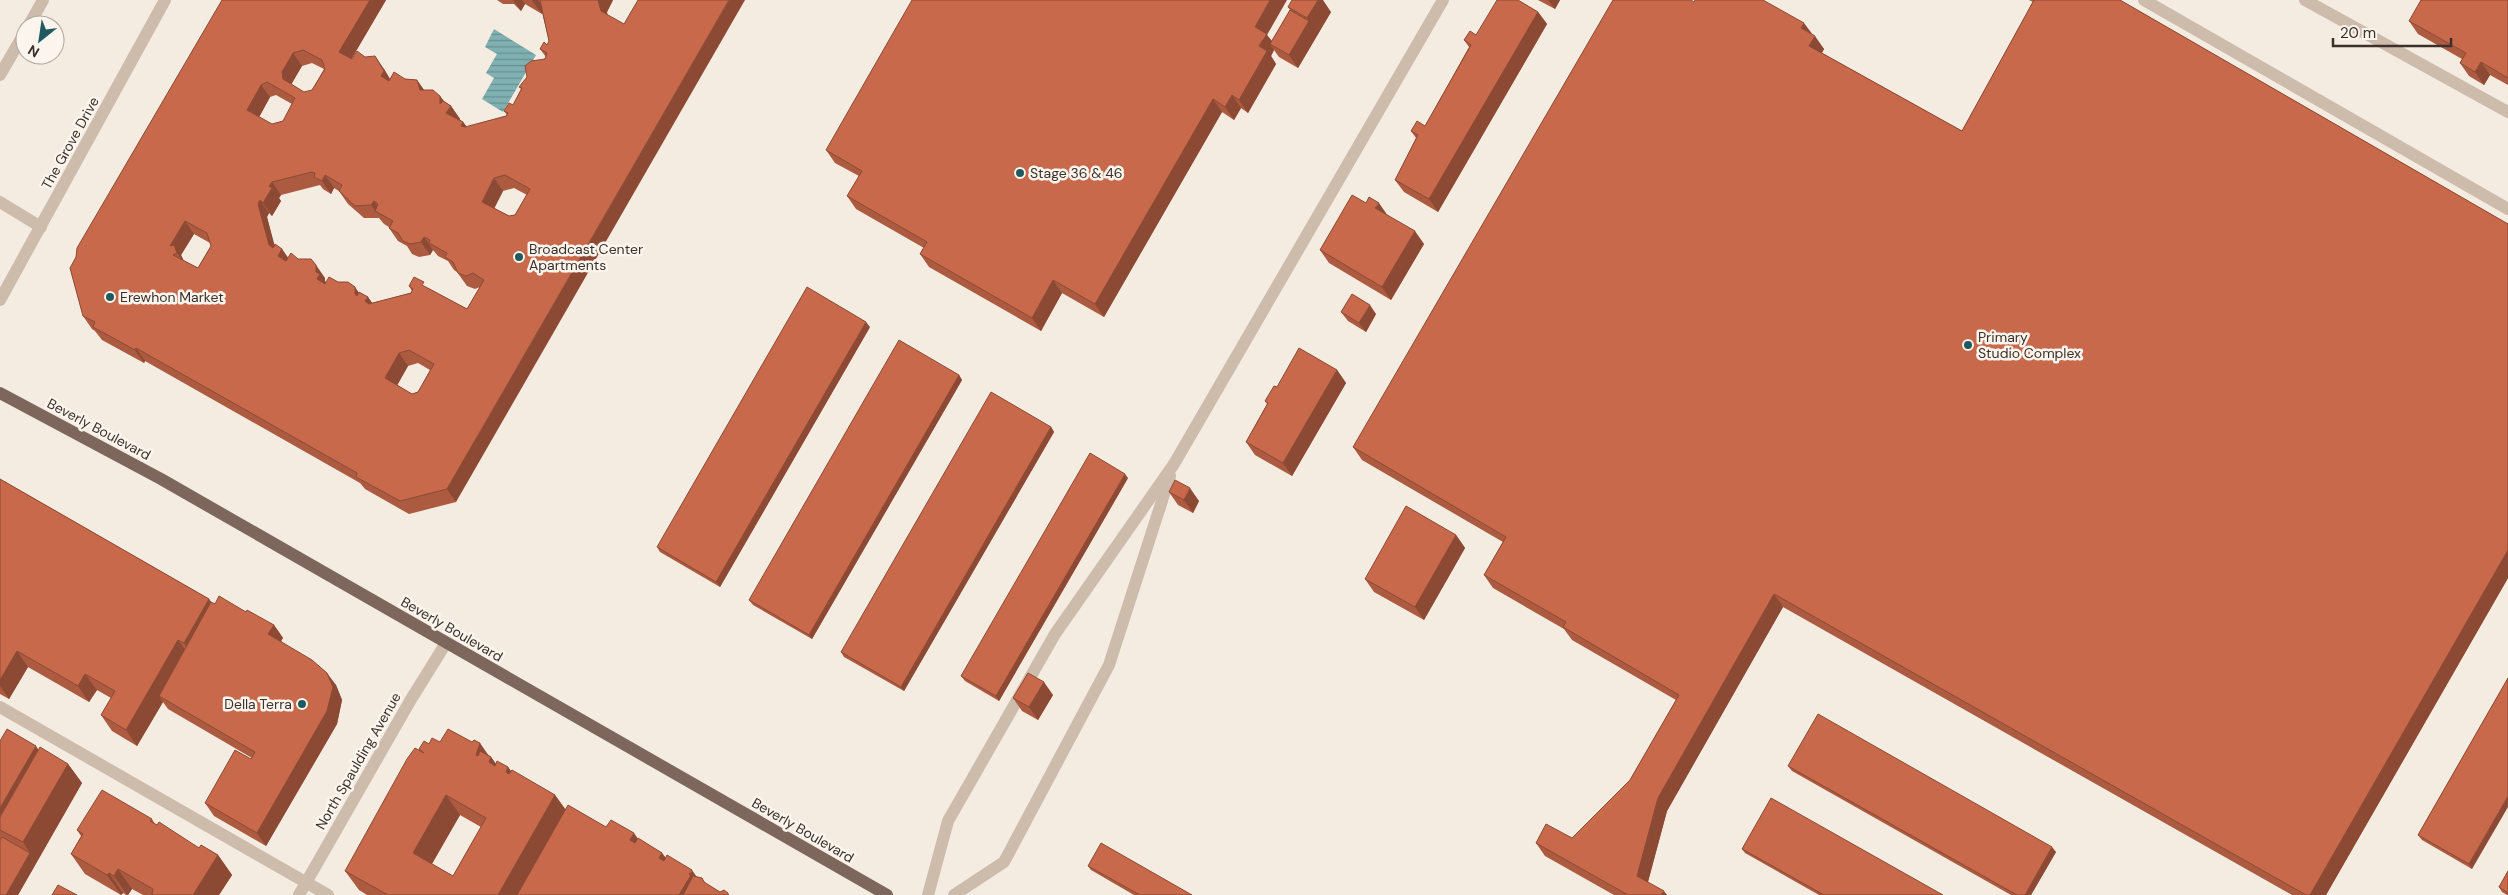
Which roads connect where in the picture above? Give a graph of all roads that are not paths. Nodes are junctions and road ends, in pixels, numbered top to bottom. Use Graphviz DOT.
graph roads {
  1 [pos="43,0"];
  2 [pos="165,0"];
  3 [pos="1443,0"];
  4 [pos="2144,0"];
  5 [pos="2311,1"];
  6 [pos="35,15"];
  7 [pos="15,49"];
  8 [pos="0,75"];
  9 [pos="2508,112"];
  10 [pos="0,202"];
  11 [pos="2508,209"];
  12 [pos="41,227"];
  13 [pos="0,300"];
  14 [pos="0,393"];
  15 [pos="1174,464"];
  16 [pos="446,643"];
  17 [pos="0,707"];
  18 [pos="306,882"];
  19 [pos="299,895"];
  20 [pos="328,895"];
  21 [pos="887,895"];
  22 [pos="928,895"];
  23 [pos="954,895"];
  1 -- 6 [label="street"];
  2 -- 12 [label="street, The Grove Drive"];
  3 -- 15 [label="street"];
  4 -- 11 [label="street"];
  5 -- 9 [label="street"];
  7 -- 8 [label="street"];
  10 -- 12 [label="street"];
  12 -- 13 [label="street, The Grove Drive"];
  14 -- 16 [label="main road, Beverly Boulevard"];
  15 -- 22 [label="street"];
  15 -- 23 [label="street"];
  16 -- 18 [label="street, North Spaulding Avenue"];
  16 -- 21 [label="main road, Beverly Boulevard"];
  17 -- 18 [label="street"];
  18 -- 19 [label="street, North Spaulding Avenue"];
  18 -- 20 [label="street"];
}
